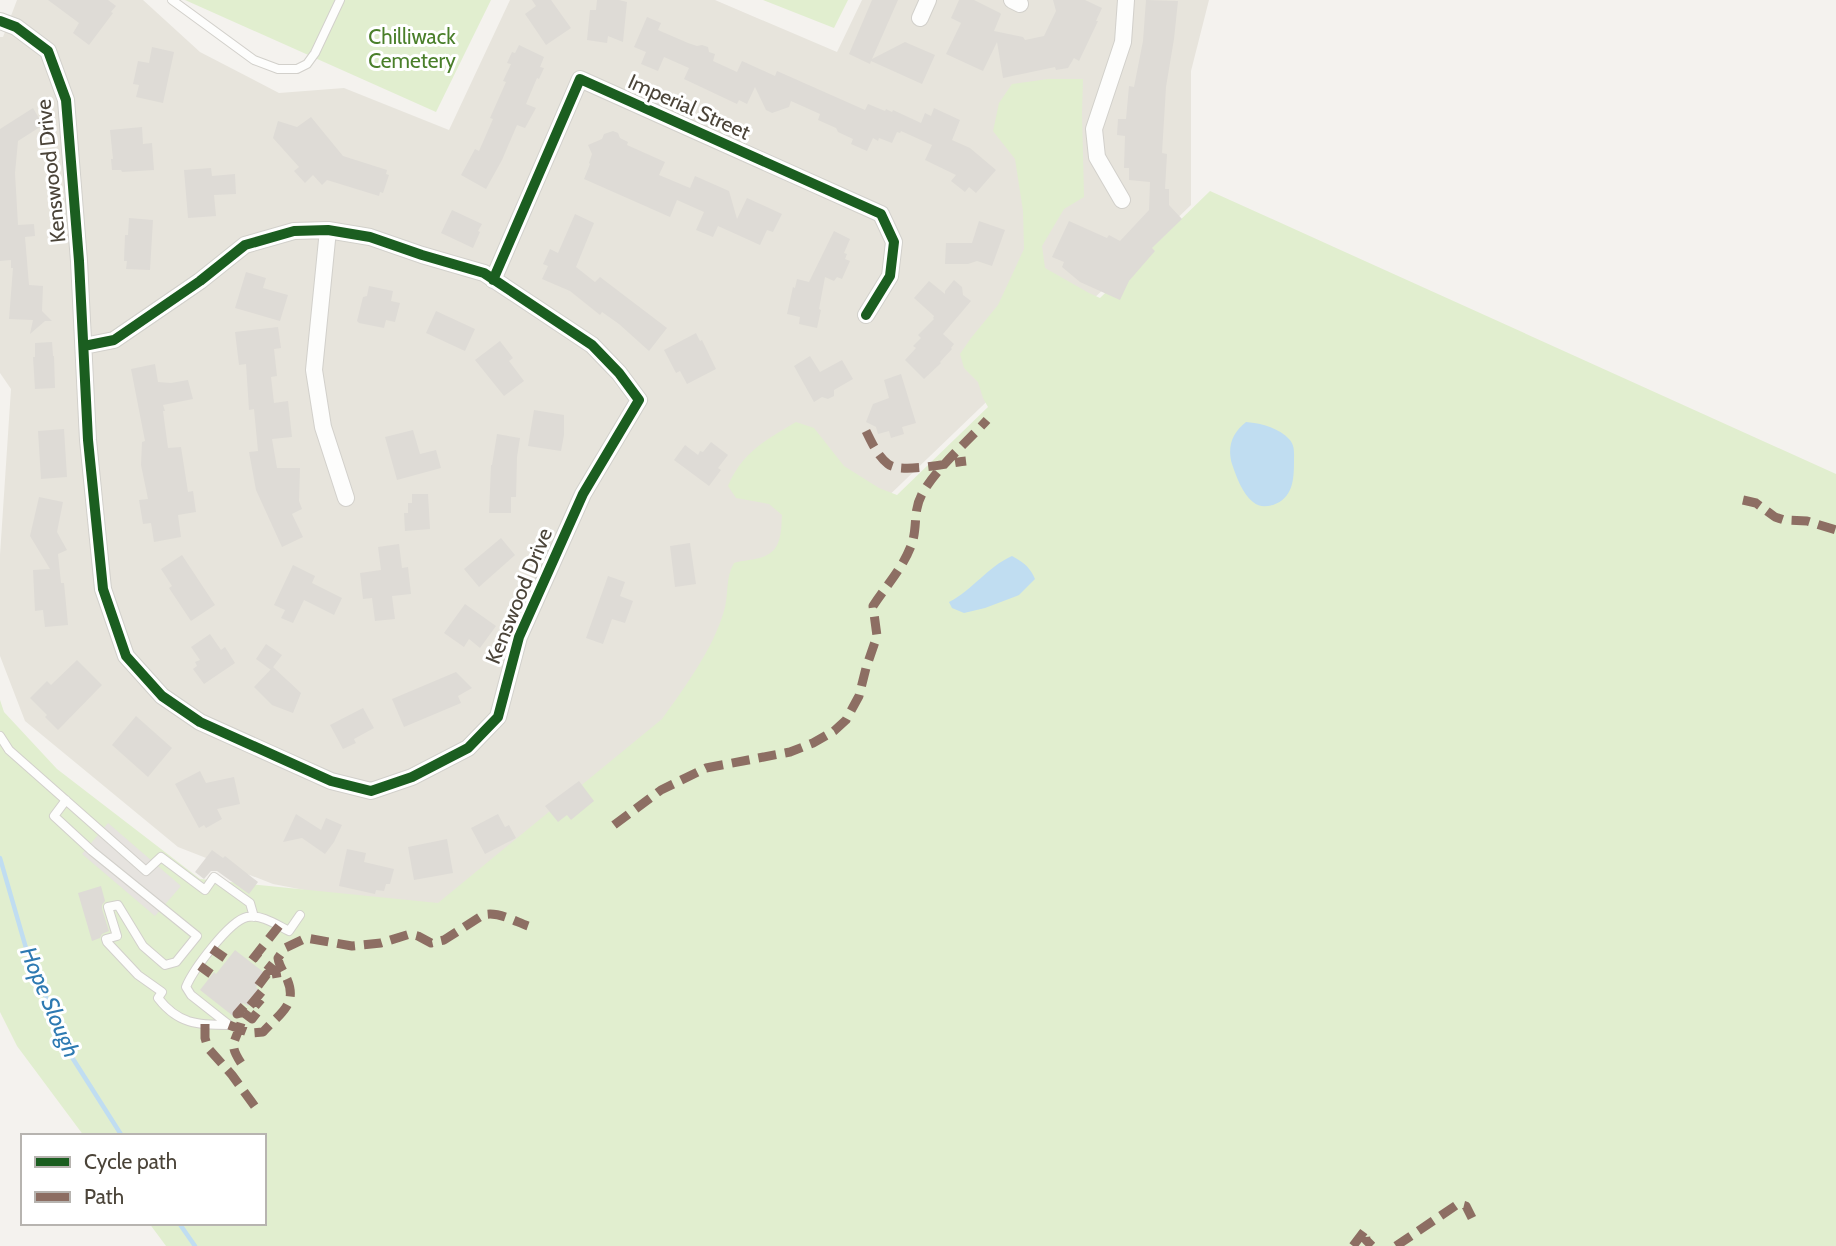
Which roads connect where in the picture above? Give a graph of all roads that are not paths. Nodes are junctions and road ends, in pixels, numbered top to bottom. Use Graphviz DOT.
graph roads {
  1 [pos="172,0"];
  2 [pos="340,0"];
  3 [pos="929,0"];
  4 [pos="1126,0"];
  5 [pos="920,18"];
  6 [pos="0,21"];
  7 [pos="1122,200"];
  8 [pos="328,230"];
  9 [pos="493,279"];
  10 [pos="866,315"];
  11 [pos="83,346"];
  12 [pos="346,498"];
  13 [pos="0,736"];
  14 [pos="66,800"];
  15 [pos="300,915"];
  16 [pos="254,917"];
  1 -- 2 [label="lane"];
  3 -- 5 [label="street"];
  4 -- 7 [label="street"];
  6 -- 11 [label="street, Kenswood Drive"];
  8 -- 9 [label="street, Kenswood Drive"];
  8 -- 11 [label="street, Kenswood Drive"];
  8 -- 12 [label="street"];
  9 -- 10 [label="street, Imperial Street"];
  9 -- 11 [label="street, Kenswood Drive"];
  13 -- 14 [label="lane"];
  14 -- 16 [label="lane"];
  14 -- 16 [label="lane"];
  15 -- 16 [label="lane"];
}
